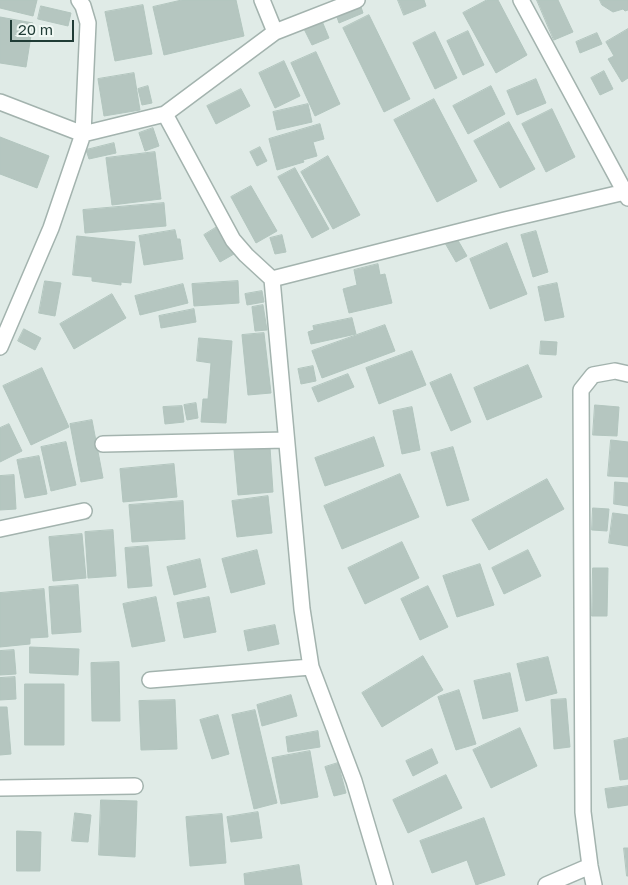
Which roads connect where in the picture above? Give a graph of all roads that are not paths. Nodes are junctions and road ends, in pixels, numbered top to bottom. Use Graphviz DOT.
graph roads {
  1 [pos="79,0"];
  2 [pos="262,0"];
  3 [pos="357,0"];
  4 [pos="521,0"];
  5 [pos="275,32"];
  6 [pos="0,102"];
  7 [pos="165,114"];
  8 [pos="83,134"];
  9 [pos="626,195"];
  10 [pos="272,279"];
  11 [pos="0,347"];
  12 [pos="628,374"];
  13 [pos="286,440"];
  14 [pos="103,444"];
  15 [pos="84,511"];
  16 [pos="0,529"];
  17 [pos="311,667"];
  18 [pos="150,680"];
  19 [pos="134,786"];
  20 [pos="0,788"];
  21 [pos="590,866"];
  22 [pos="385,885"];
  23 [pos="546,885"];
  24 [pos="594,885"];
  1 -- 8 [label="street"];
  2 -- 5 [label="street"];
  3 -- 5 [label="street"];
  4 -- 9 [label="street"];
  5 -- 7 [label="street"];
  6 -- 8 [label="street"];
  7 -- 8 [label="street"];
  7 -- 10 [label="street"];
  8 -- 11 [label="street"];
  9 -- 10 [label="street"];
  10 -- 13 [label="street"];
  12 -- 21 [label="street"];
  13 -- 14 [label="street"];
  13 -- 17 [label="street"];
  15 -- 16 [label="street"];
  17 -- 18 [label="street"];
  17 -- 22 [label="street"];
  19 -- 20 [label="street"];
  21 -- 23 [label="street"];
  21 -- 24 [label="street"];
}
